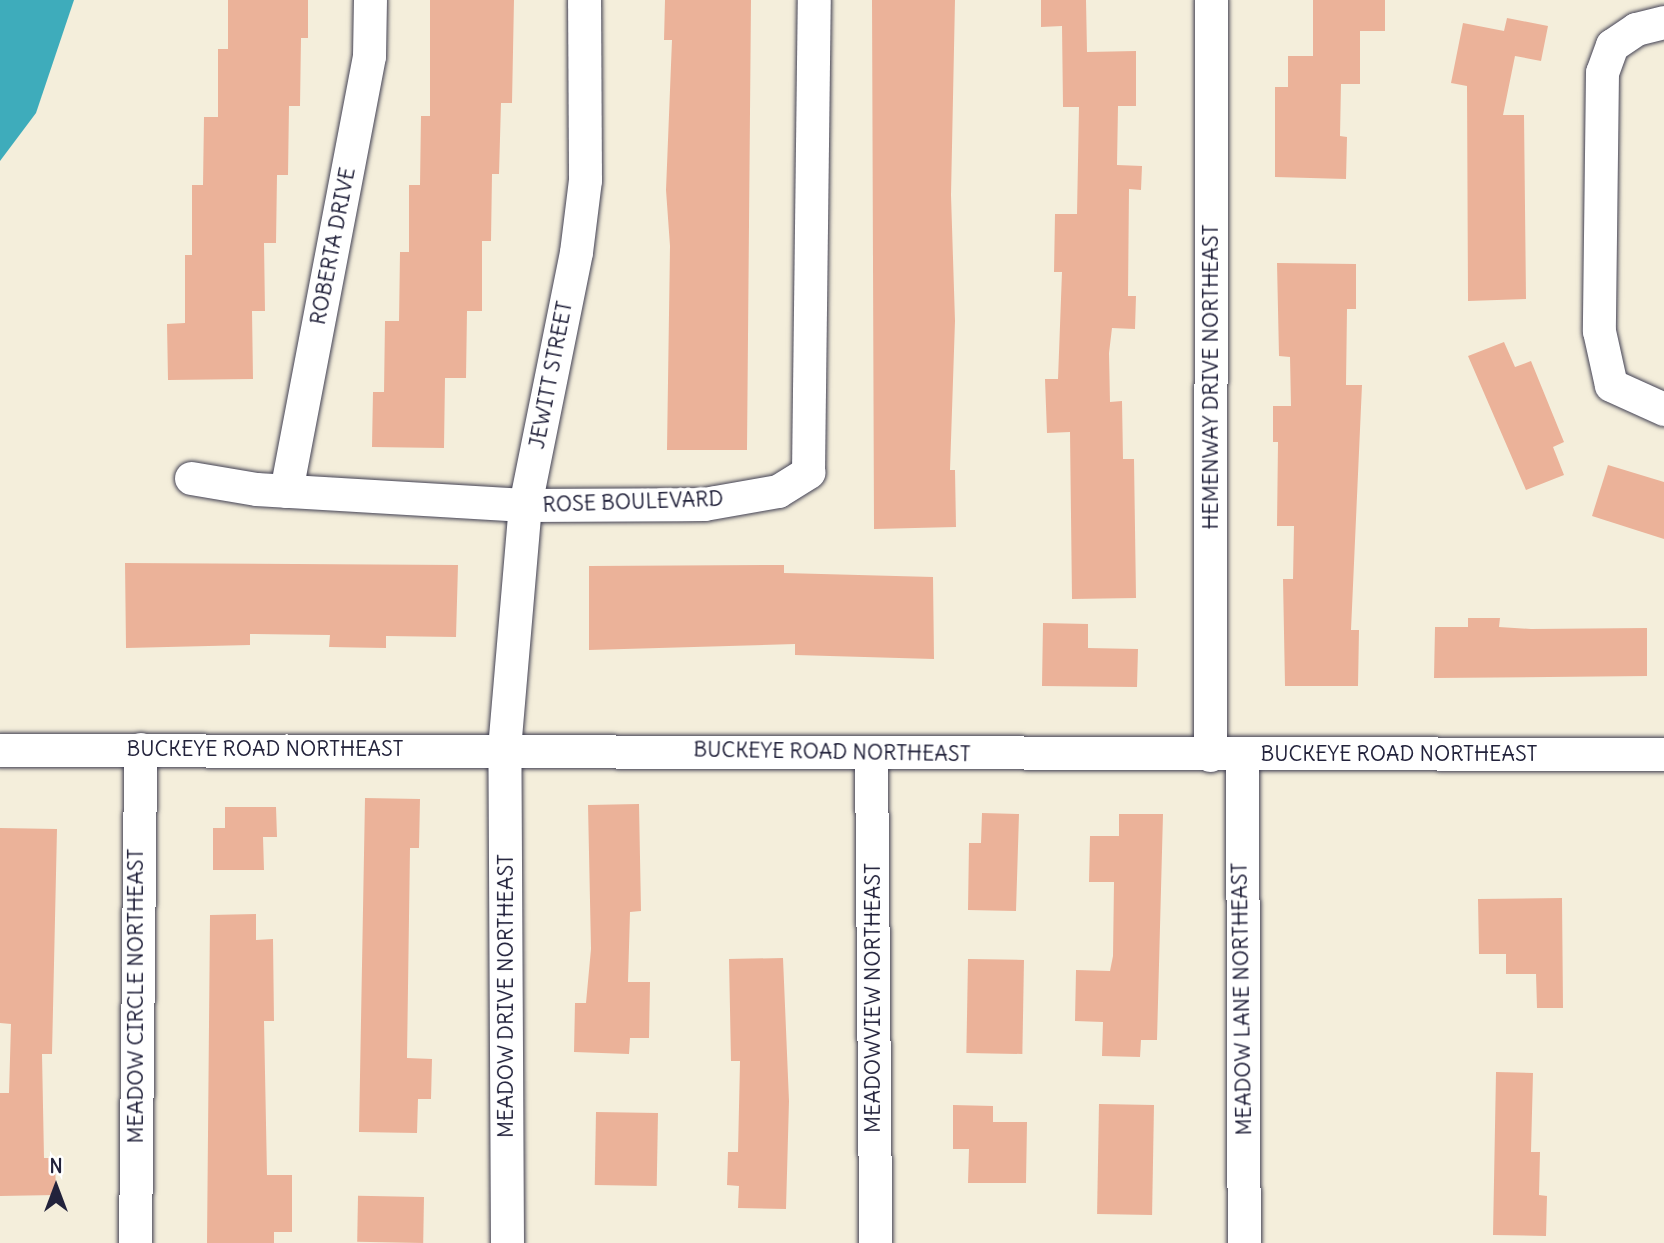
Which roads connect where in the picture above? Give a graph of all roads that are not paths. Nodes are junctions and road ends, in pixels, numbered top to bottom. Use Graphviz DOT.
graph roads {
  1 [pos="369,0"];
  2 [pos="584,0"];
  3 [pos="814,0"];
  4 [pos="1211,0"];
  5 [pos="1664,22"];
  6 [pos="1664,409"];
  7 [pos="191,478"];
  8 [pos="286,491"];
  9 [pos="525,505"];
  10 [pos="140,749"];
  11 [pos="504,749"];
  12 [pos="0,750"];
  13 [pos="871,753"];
  14 [pos="1226,754"];
  15 [pos="1664,754"];
  16 [pos="135,1243"];
  17 [pos="507,1243"];
  18 [pos="875,1243"];
  19 [pos="1244,1243"];
  1 -- 8 [label="street, ROBERTA DRIVE"];
  2 -- 9 [label="street, JEWITT STREET"];
  3 -- 9 [label="street, ROSE BOULEVARD"];
  4 -- 14 [label="street, HEMENWAY DRIVE NORTHEAST"];
  5 -- 6 [label="street"];
  7 -- 8 [label="street, ROSE BOULEVARD"];
  8 -- 9 [label="street, ROSE BOULEVARD"];
  9 -- 11 [label="street, JEWITT STREET"];
  10 -- 11 [label="street, BUCKEYE ROAD NORTHEAST"];
  10 -- 12 [label="street, BUCKEYE ROAD NORTHEAST"];
  10 -- 16 [label="street, MEADOW CIRCLE NORTHEAST"];
  11 -- 13 [label="street, BUCKEYE ROAD NORTHEAST"];
  11 -- 17 [label="street, MEADOW DRIVE NORTHEAST"];
  13 -- 14 [label="street, BUCKEYE ROAD NORTHEAST"];
  13 -- 18 [label="street, MEADOWVIEW NORTHEAST"];
  14 -- 15 [label="street, BUCKEYE ROAD NORTHEAST"];
  14 -- 19 [label="street, MEADOW LANE NORTHEAST"];
}
